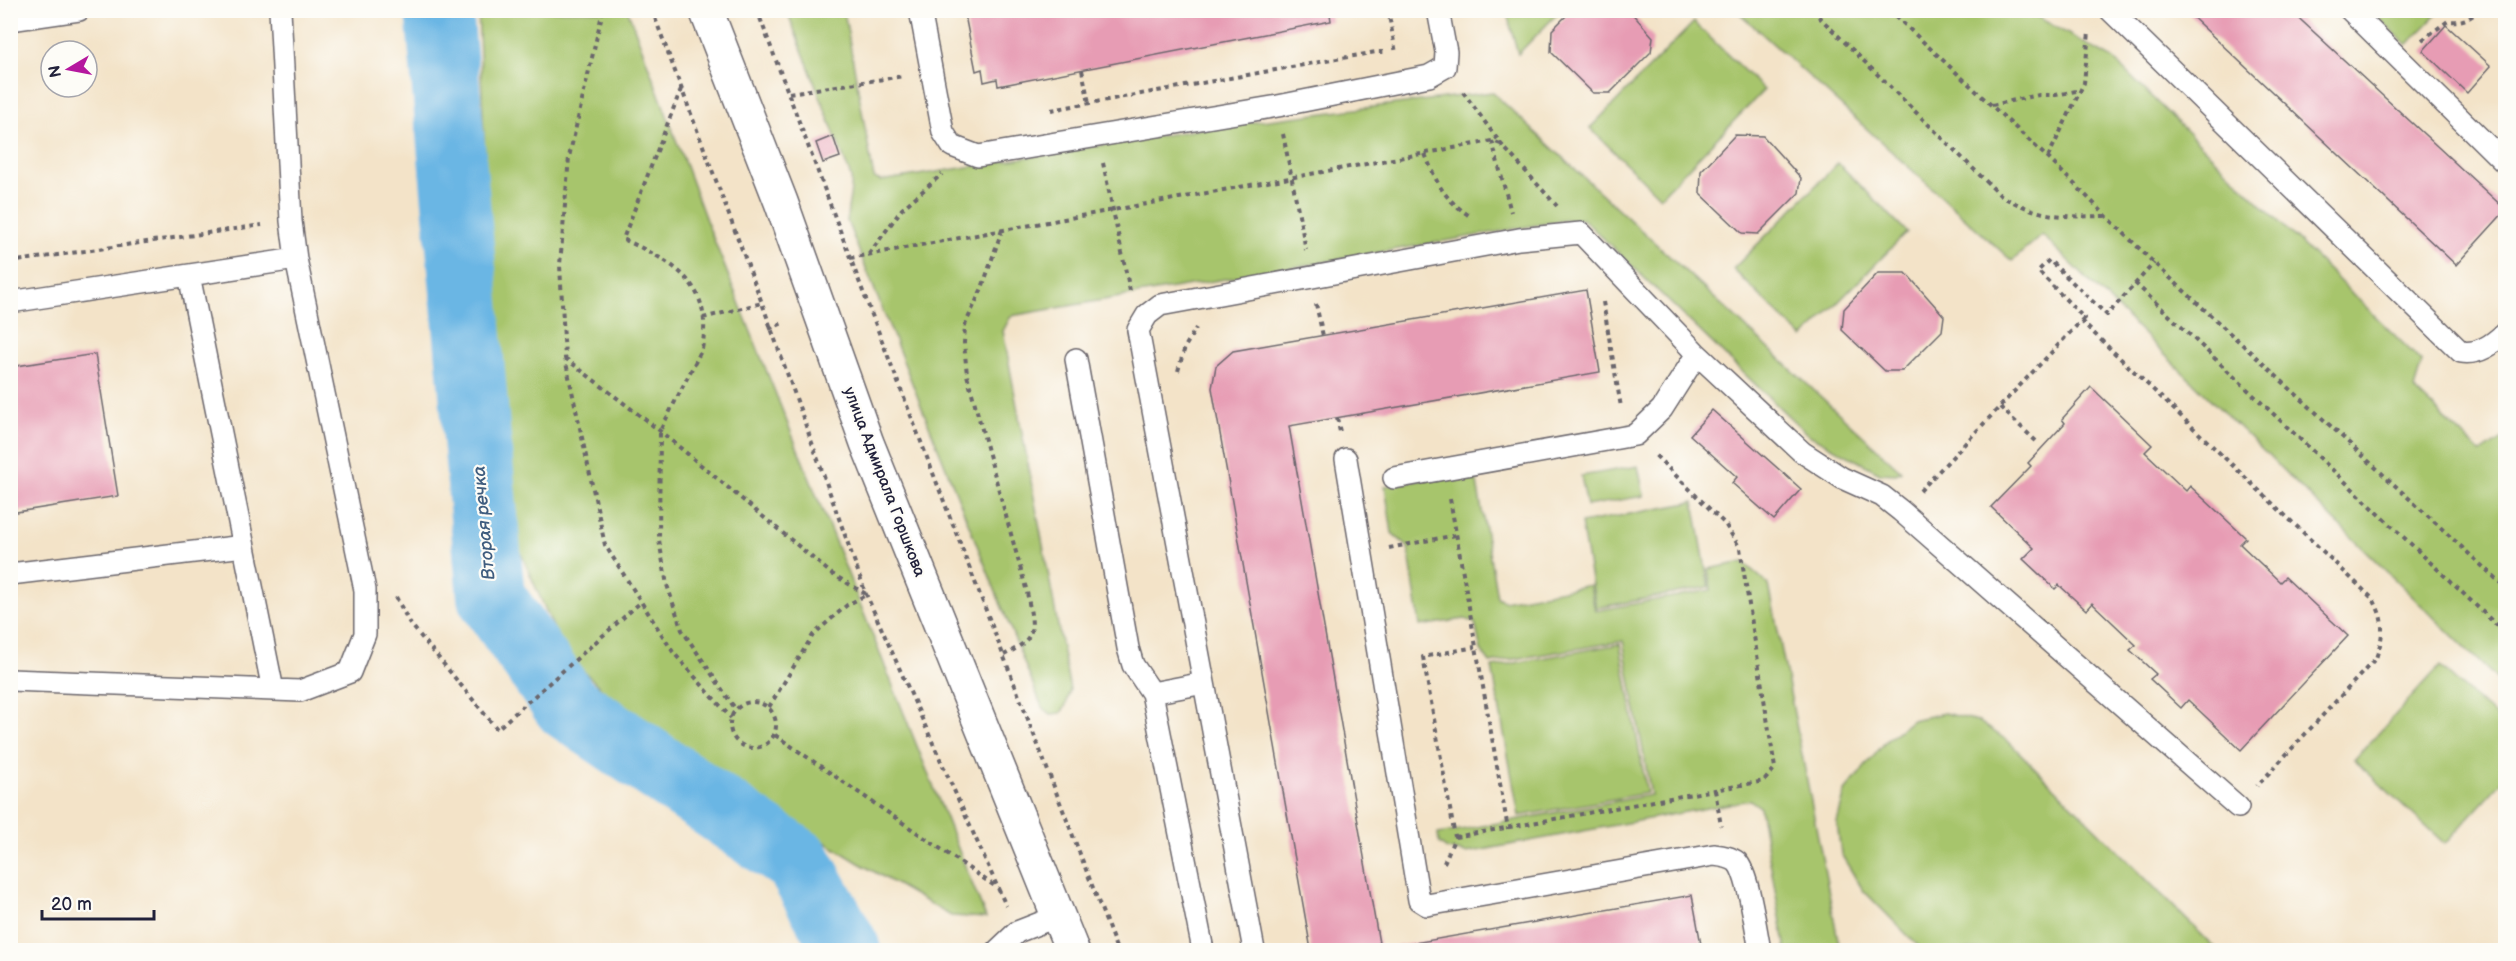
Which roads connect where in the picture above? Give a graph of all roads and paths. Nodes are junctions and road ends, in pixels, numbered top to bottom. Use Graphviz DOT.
graph roads {
  1 [pos="79,10"];
  2 [pos="279,10"];
  3 [pos="603,10"];
  4 [pos="652,10"];
  5 [pos="706,10"];
  6 [pos="757,10"];
  7 [pos="920,10"];
  8 [pos="1388,10"];
  9 [pos="1438,10"];
  10 [pos="1812,10"];
  11 [pos="1889,10"];
  12 [pos="2110,10"];
  13 [pos="2350,10"];
  14 [pos="2479,10"];
  15 [pos="10,20"];
  16 [pos="2090,21"];
  17 [pos="1396,54"];
  18 [pos="2400,61"];
  19 [pos="1444,67"];
  20 [pos="1082,70"];
  21 [pos="932,72"];
  22 [pos="682,88"];
  23 [pos="2081,90"];
  24 [pos="789,93"];
  25 [pos="1089,103"];
  26 [pos="1991,105"];
  27 [pos="1044,112"];
  28 [pos="1492,141"];
  29 [pos="1501,144"];
  30 [pos="1285,145"];
  31 [pos="961,149"];
  32 [pos="1425,154"];
  33 [pos="2048,158"];
  34 [pos="2505,164"];
  35 [pos="1106,177"];
  36 [pos="1292,178"];
  37 [pos="1113,210"];
  38 [pos="1299,213"];
  39 [pos="2106,216"];
  40 [pos="291,221"];
  41 [pos="1002,230"];
  42 [pos="1581,233"];
  43 [pos="1519,239"];
  44 [pos="1122,252"];
  45 [pos="868,255"];
  46 [pos="850,258"];
  47 [pos="296,259"];
  48 [pos="10,262"];
  49 [pos="2154,263"];
  50 [pos="189,275"];
  51 [pos="2135,284"];
  52 [pos="1601,291"];
  53 [pos="10,302"];
  54 [pos="762,303"];
  55 [pos="703,318"];
  56 [pos="2081,321"];
  57 [pos="1199,324"];
  58 [pos="2505,332"];
  59 [pos="1697,354"];
  60 [pos="565,358"];
  61 [pos="1076,359"];
  62 [pos="1178,376"];
  63 [pos="2000,407"];
  64 [pos="660,431"];
  65 [pos="1631,436"];
  66 [pos="2037,442"];
  67 [pos="1346,459"];
  68 [pos="1394,478"];
  69 [pos="1901,511"];
  70 [pos="1452,512"];
  71 [pos="1456,536"];
  72 [pos="244,546"];
  73 [pos="1398,546"];
  74 [pos="10,574"];
  75 [pos="2505,588"];
  76 [pos="394,593"];
  77 [pos="866,594"];
  78 [pos="640,603"];
  79 [pos="2505,634"];
  80 [pos="1475,647"];
  81 [pos="1004,656"];
  82 [pos="10,680"];
  83 [pos="1204,683"];
  84 [pos="273,690"];
  85 [pos="1152,693"];
  86 [pos="769,707"];
  87 [pos="735,710"];
  88 [pos="731,718"];
  89 [pos="775,735"];
  90 [pos="2238,807"];
  91 [pos="1508,829"];
  92 [pos="999,890"];
  93 [pos="1058,916"];
  94 [pos="1017,932"];
  95 [pos="998,951"];
  96 [pos="1072,951"];
  97 [pos="1117,951"];
  98 [pos="1203,951"];
  99 [pos="1254,951"];
  100 [pos="1760,951"];
  1 -- 15 [label="lane"];
  2 -- 40 [label="lane"];
  3 -- 60 [label="path"];
  4 -- 22 [label="path"];
  5 -- 93 [label="main road, улица Адмирала Горшкова"];
  6 -- 24 [label="path"];
  7 -- 21 [label="lane"];
  8 -- 17 [label="path"];
  9 -- 19 [label="lane"];
  10 -- 39 [label="path"];
  11 -- 26 [label="path"];
  12 -- 58 [label="lane"];
  13 -- 18 [label="lane"];
  14 -- 18 [label="path"];
  16 -- 23 [label="path"];
  17 -- 19 [label="path"];
  17 -- 25 [label="path"];
  18 -- 34 [label="lane"];
  19 -- 29 [label="path"];
  19 -- 31 [label="lane"];
  20 -- 25 [label="path"];
  21 -- 24 [label="path"];
  21 -- 31 [label="lane"];
  22 -- 54 [label="path"];
  22 -- 55 [label="path"];
  23 -- 26 [label="path"];
  23 -- 33 [label="path"];
  24 -- 46 [label="path"];
  25 -- 27 [label="path"];
  26 -- 33 [label="path"];
  28 -- 29 [label="path"];
  28 -- 32 [label="path"];
  28 -- 43 [label="path"];
  29 -- 42 [label="path"];
  30 -- 36 [label="path"];
  31 -- 45 [label="path"];
  32 -- 36 [label="path"];
  32 -- 43 [label="path"];
  33 -- 39 [label="path"];
  35 -- 37 [label="path"];
  36 -- 37 [label="path"];
  36 -- 38 [label="path"];
  37 -- 41 [label="path"];
  37 -- 44 [label="path"];
  39 -- 49 [label="path"];
  40 -- 47 [label="lane"];
  40 -- 48 [label="path"];
  41 -- 45 [label="path"];
  41 -- 81 [label="path"];
  42 -- 43 [label="lane"];
  42 -- 59 [label="lane"];
  43 -- 83 [label="lane"];
  45 -- 46 [label="path"];
  46 -- 81 [label="path"];
  47 -- 50 [label="lane"];
  47 -- 84 [label="lane"];
  49 -- 51 [label="path"];
  49 -- 75 [label="path"];
  50 -- 53 [label="lane"];
  50 -- 72 [label="lane"];
  51 -- 56 [label="path"];
  51 -- 79 [label="path"];
  52 -- 65 [label="path"];
  54 -- 55 [label="path"];
  54 -- 77 [label="path"];
  55 -- 64 [label="path"];
  56 -- 63 [label="path"];
  56 -- 90 [label="path"];
  57 -- 62 [label="path"];
  59 -- 65 [label="lane"];
  59 -- 69 [label="lane"];
  60 -- 64 [label="path"];
  60 -- 78 [label="path"];
  61 -- 85 [label="lane"];
  63 -- 66 [label="path"];
  63 -- 69 [label="path"];
  64 -- 77 [label="path"];
  64 -- 87 [label="path"];
  65 -- 68 [label="lane"];
  65 -- 91 [label="path"];
  67 -- 100 [label="lane"];
  69 -- 90 [label="lane"];
  70 -- 71 [label="path"];
  71 -- 73 [label="path"];
  71 -- 80 [label="path"];
  72 -- 74 [label="lane"];
  72 -- 84 [label="lane"];
  76 -- 78 [label="path"];
  77 -- 86 [label="path"];
  77 -- 92 [label="path"];
  78 -- 88 [label="path"];
  80 -- 91 [label="path"];
  80 -- 91 [label="path"];
  81 -- 97 [label="path"];
  82 -- 84 [label="lane"];
  83 -- 85 [label="lane"];
  83 -- 99 [label="lane"];
  85 -- 98 [label="lane"];
  86 -- 87 [label="path"];
  86 -- 89 [label="path"];
  87 -- 88 [label="path"];
  88 -- 89 [label="path"];
  89 -- 92 [label="path"];
  92 -- 94 [label="path"];
  93 -- 94 [label="lane"];
  93 -- 96 [label="main road, улица Адмирала Горшкова"];
  94 -- 95 [label="lane"];
}
